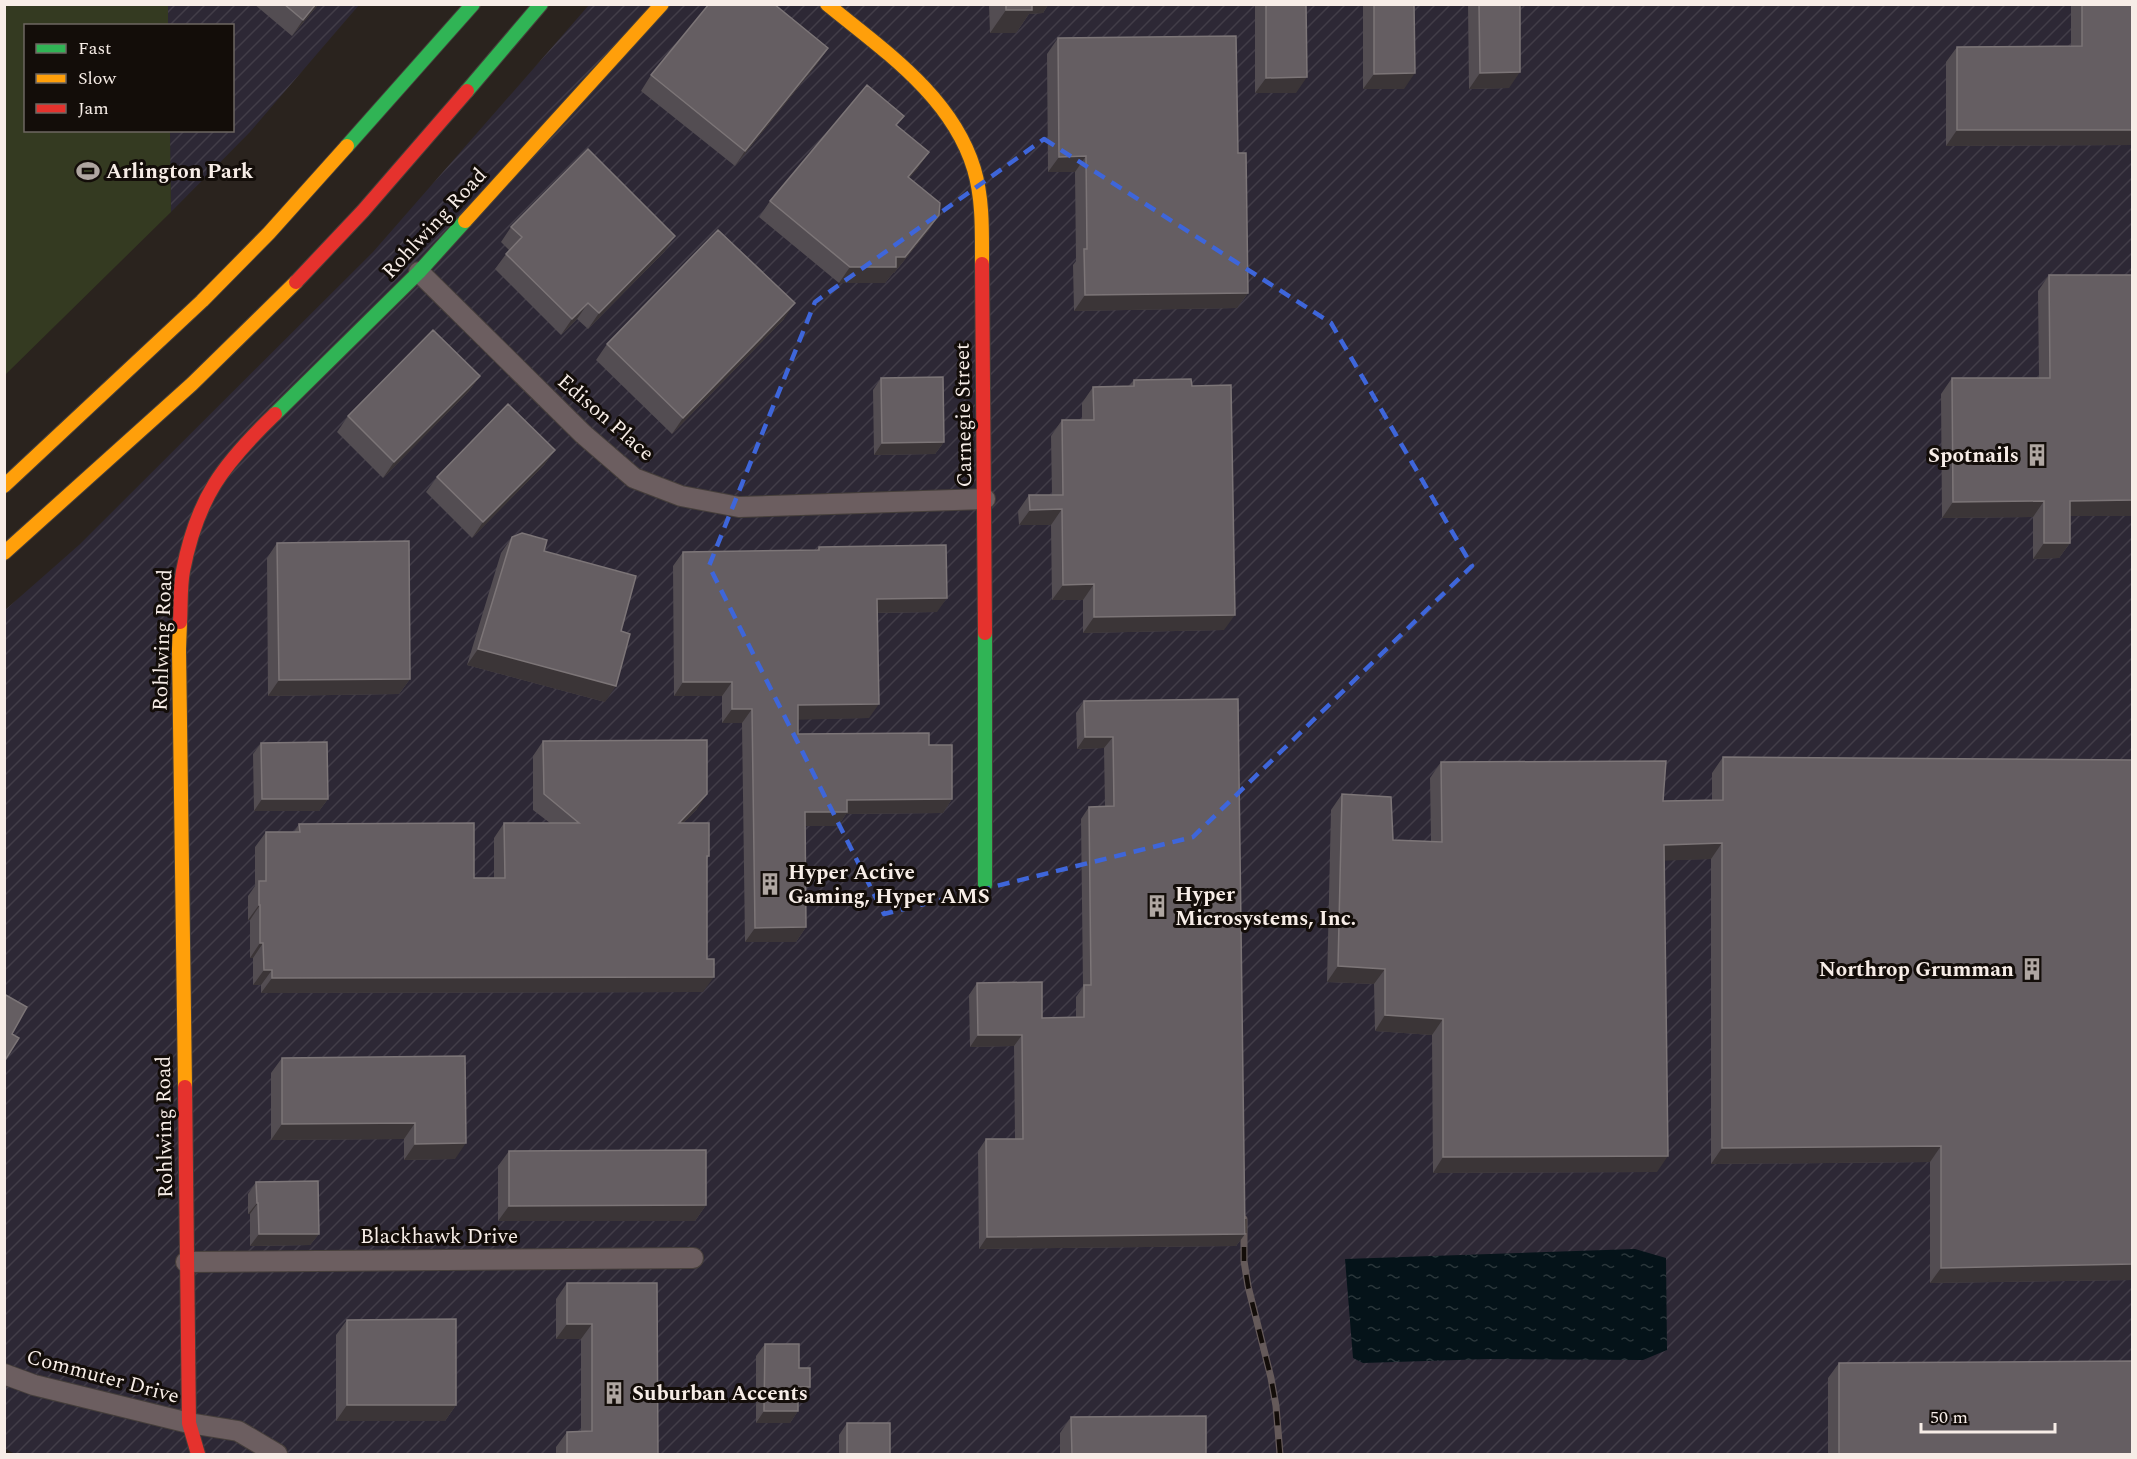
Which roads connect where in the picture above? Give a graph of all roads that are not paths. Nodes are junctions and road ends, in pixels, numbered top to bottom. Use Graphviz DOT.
graph roads {
  1 [pos="473,4"];
  2 [pos="541,4"];
  3 [pos="662,4"];
  4 [pos="826,4"];
  5 [pos="419,272"];
  6 [pos="4,486"];
  7 [pos="985,499"];
  8 [pos="4,553"];
  9 [pos="985,885"];
  10 [pos="693,1258"];
  11 [pos="186,1262"];
  12 [pos="4,1374"];
  13 [pos="189,1423"];
  14 [pos="180,1444"];
  15 [pos="198,1455"];
  16 [pos="277,1455"];
  1 -- 6 [label="main road"];
  2 -- 8 [label="main road"];
  3 -- 5 [label="main road, Rohlwing Road"];
  4 -- 7 [label="main road, Carnegie Street"];
  5 -- 7 [label="street, Edison Place"];
  5 -- 11 [label="main road, Rohlwing Road"];
  7 -- 9 [label="main road, Carnegie Street"];
  10 -- 11 [label="street, Blackhawk Drive"];
  11 -- 13 [label="main road, Rohlwing Road"];
  12 -- 13 [label="street, Commuter Drive"];
  13 -- 14 [label="main road, Rohlwing Road"];
  13 -- 15 [label="main road, Rohlwing Road"];
  13 -- 16 [label="street, Commuter Drive"];
}
